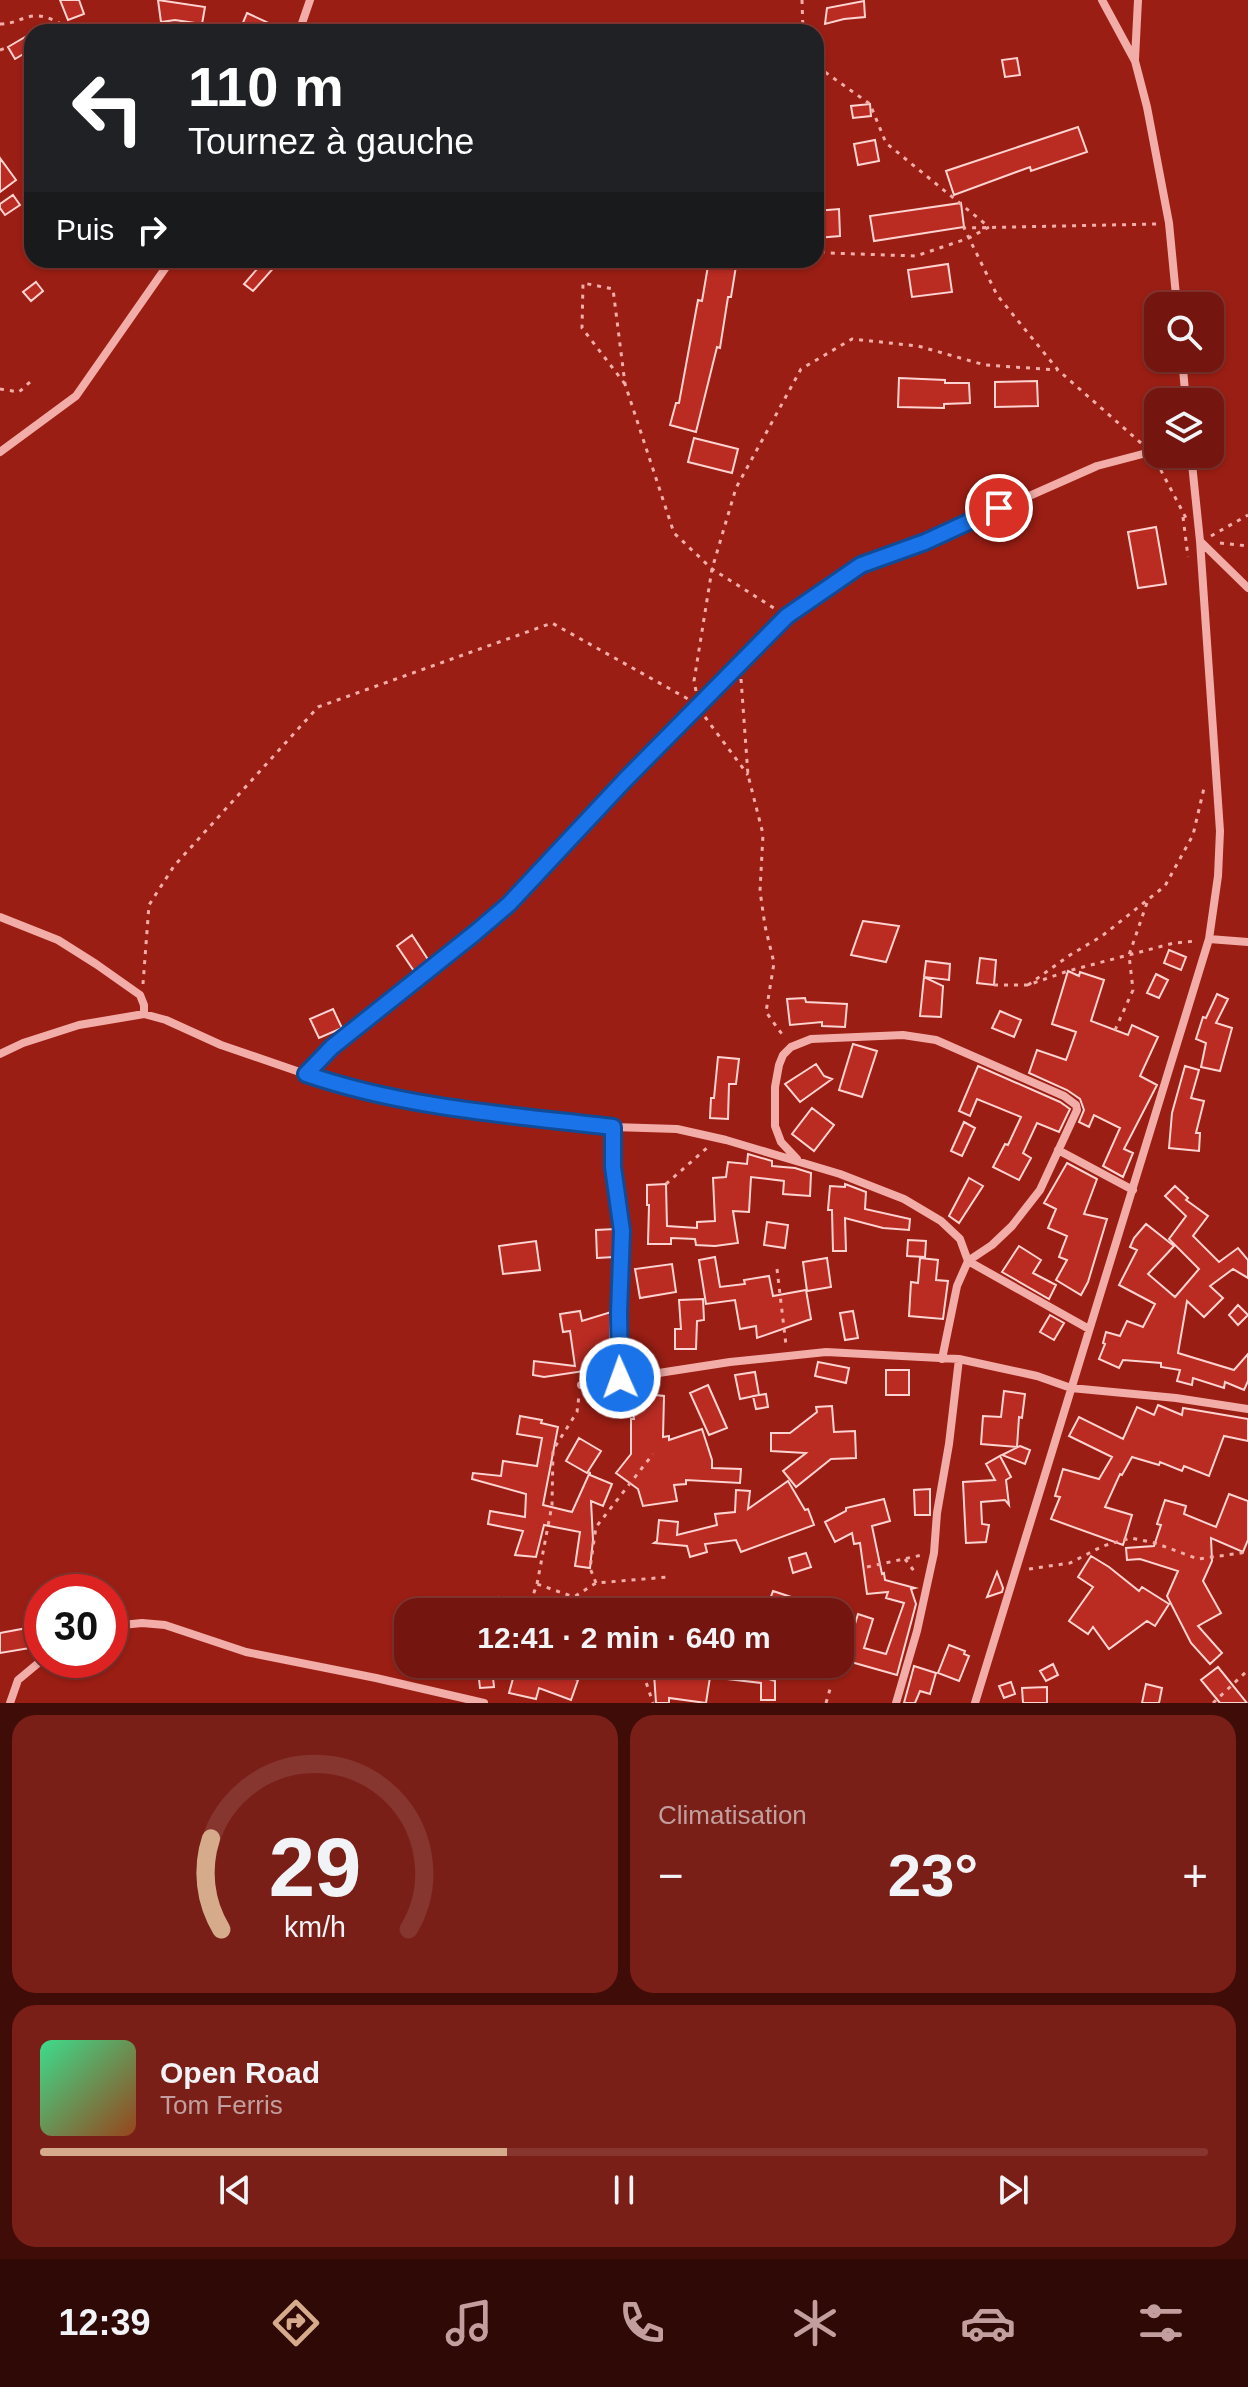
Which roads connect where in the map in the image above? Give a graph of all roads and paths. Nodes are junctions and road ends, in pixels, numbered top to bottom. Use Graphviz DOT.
graph roads {
  1 [pos="310,0"];
  2 [pos="802,0"];
  3 [pos="1102,0"];
  4 [pos="1138,0"];
  5 [pos="0,24"];
  6 [pos="63,24"];
  7 [pos="302,24"];
  8 [pos="803,24"];
  9 [pos="8,47"];
  10 [pos="0,50"];
  11 [pos="1135,61"];
  12 [pos="824,71"];
  13 [pos="1169,223"];
  14 [pos="989,227"];
  15 [pos="969,238"];
  16 [pos="824,252"];
  17 [pos="165,268"];
  18 [pos="1176,292"];
  19 [pos="1058,370"];
  20 [pos="30,382"];
  21 [pos="625,384"];
  22 [pos="0,389"];
  23 [pos="1144,443"];
  24 [pos="0,452"];
  25 [pos="1144,455"];
  26 [pos="1162,468"];
  27 [pos="1192,468"];
  28 [pos="1183,513"];
  29 [pos="1248,515"];
  30 [pos="1189,523"];
  31 [pos="1200,541"];
  32 [pos="1248,546"];
  33 [pos="1188,559"];
  34 [pos="712,569"];
  35 [pos="1248,588"];
  36 [pos="787,616"];
  37 [pos="740,665"];
  38 [pos="700,705"];
  39 [pos="748,775"];
  40 [pos="1205,784"];
  41 [pos="1148,900"];
  42 [pos="0,917"];
  43 [pos="1209,939"];
  44 [pos="1248,942"];
  45 [pos="1129,955"];
  46 [pos="994,985"];
  47 [pos="1028,985"];
  48 [pos="140,995"];
  49 [pos="144,1014"];
  50 [pos="1115,1030"];
  51 [pos="791,1047"];
  52 [pos="0,1054"];
  53 [pos="306,1074"];
  54 [pos="613,1127"];
  55 [pos="726,1140"];
  56 [pos="1058,1150"];
  57 [pos="799,1161"];
  58 [pos="666,1184"];
  59 [pos="1133,1190"];
  60 [pos="968,1261"];
  61 [pos="777,1269"];
  62 [pos="1089,1329"];
  63 [pos="787,1355"];
  64 [pos="942,1359"];
  65 [pos="959,1359"];
  66 [pos="620,1378"];
  67 [pos="581,1385"];
  68 [pos="1071,1388"];
  69 [pos="1248,1409"];
  70 [pos="653,1454"];
  71 [pos="1248,1552"];
  72 [pos="934,1553"];
  73 [pos="905,1559"];
  74 [pos="867,1567"];
  75 [pos="1016,1571"];
  76 [pos="668,1577"];
  77 [pos="596,1583"];
  78 [pos="537,1584"];
  79 [pos="927,1587"];
  80 [pos="574,1597"];
  81 [pos="532,1598"];
  82 [pos="128,1624"];
  83 [pos="1248,1670"];
  84 [pos="24,1675"];
  85 [pos="406,1678"];
  86 [pos="645,1678"];
  87 [pos="396,1682"];
  88 [pos="830,1689"];
  89 [pos="10,1703"];
  90 [pos="484,1703"];
  91 [pos="653,1703"];
  92 [pos="826,1703"];
  93 [pos="896,1703"];
  94 [pos="975,1703"];
  95 [pos="1213,1703"];
  1 -- 7 [label="street"];
  2 -- 8 [label="path"];
  3 -- 11 [label="street"];
  4 -- 11 [label="street"];
  5 -- 6 [label="path"];
  9 -- 10 [label="path"];
  11 -- 13 [label="street"];
  12 -- 14 [label="path"];
  13 -- 14 [label="path"];
  13 -- 18 [label="street"];
  14 -- 15 [label="path"];
  14 -- 15 [label="path"];
  15 -- 16 [label="path"];
  15 -- 19 [label="path"];
  17 -- 24 [label="street"];
  19 -- 23 [label="path"];
  19 -- 34 [label="path"];
  20 -- 22 [label="path"];
  21 -- 21 [label="path"];
  21 -- 34 [label="path"];
  25 -- 36 [label="street"];
  26 -- 28 [label="path"];
  27 -- 31 [label="street"];
  28 -- 30 [label="path"];
  28 -- 33 [label="path"];
  29 -- 31 [label="path"];
  31 -- 32 [label="path"];
  31 -- 35 [label="street"];
  31 -- 43 [label="street"];
  34 -- 36 [label="path"];
  34 -- 38 [label="path"];
  36 -- 37 [label="street"];
  37 -- 38 [label="street"];
  37 -- 39 [label="path"];
  38 -- 39 [label="path"];
  38 -- 48 [label="path"];
  38 -- 53 [label="street"];
  39 -- 51 [label="path"];
  40 -- 41 [label="path"];
  41 -- 45 [label="path"];
  41 -- 47 [label="path"];
  42 -- 48 [label="street"];
  43 -- 44 [label="street"];
  43 -- 45 [label="path"];
  43 -- 59 [label="street"];
  45 -- 47 [label="path"];
  45 -- 50 [label="path"];
  46 -- 47 [label="path"];
  48 -- 49 [label="street"];
  49 -- 52 [label="street"];
  49 -- 53 [label="street"];
  51 -- 56 [label="street"];
  51 -- 57 [label="street"];
  53 -- 54 [label="street"];
  54 -- 55 [label="street"];
  54 -- 66 [label="street"];
  55 -- 57 [label="street"];
  55 -- 58 [label="path"];
  56 -- 59 [label="street"];
  56 -- 60 [label="street"];
  57 -- 60 [label="street"];
  59 -- 62 [label="street"];
  60 -- 62 [label="street"];
  60 -- 64 [label="street"];
  61 -- 63 [label="path"];
  62 -- 68 [label="street"];
  63 -- 64 [label="street"];
  63 -- 66 [label="street"];
  64 -- 65 [label="street"];
  65 -- 68 [label="street"];
  65 -- 72 [label="street"];
  66 -- 67 [label="street"];
  67 -- 78 [label="path"];
  68 -- 69 [label="street"];
  68 -- 75 [label="street"];
  70 -- 77 [label="path"];
  71 -- 75 [label="path"];
  72 -- 73 [label="path"];
  72 -- 79 [label="street"];
  73 -- 74 [label="path"];
  73 -- 79 [label="path"];
  75 -- 94 [label="street"];
  76 -- 77 [label="path"];
  77 -- 80 [label="path"];
  78 -- 80 [label="path"];
  78 -- 81 [label="path"];
  79 -- 93 [label="street"];
  82 -- 87 [label="street"];
  83 -- 95 [label="path"];
  84 -- 89 [label="street"];
  85 -- 87 [label="path"];
  86 -- 91 [label="path"];
  87 -- 90 [label="street"];
  88 -- 92 [label="path"];
}
